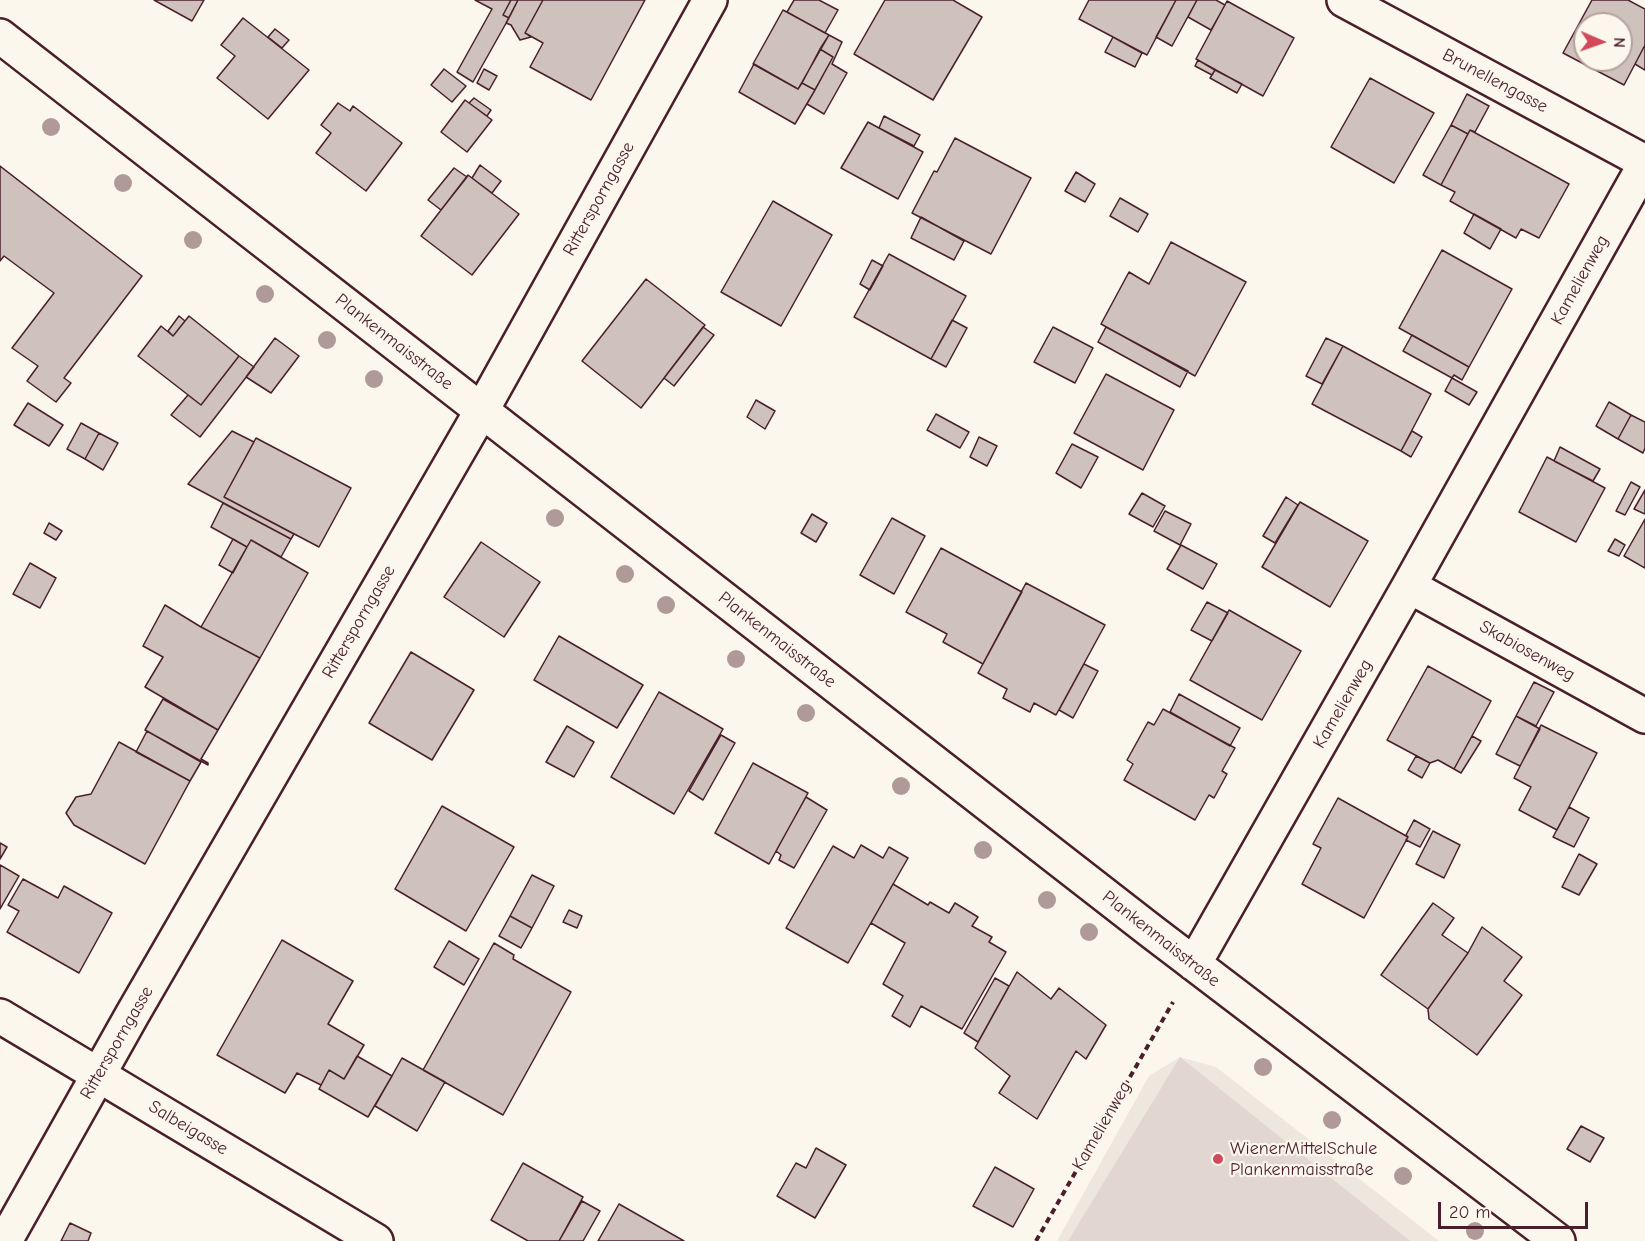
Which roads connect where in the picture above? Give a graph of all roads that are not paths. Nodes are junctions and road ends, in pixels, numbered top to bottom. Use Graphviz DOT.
graph roads {
  1 [pos="710,0"];
  2 [pos="1344,0"];
  3 [pos="0,36"];
  4 [pos="1645,163"];
  5 [pos="482,410"];
  6 [pos="1410,586"];
  7 [pos="1645,716"];
  8 [pos="1194,964"];
  9 [pos="0,1016"];
  10 [pos="98,1074"];
  11 [pos="5,1241"];
  12 [pos="376,1241"];
  13 [pos="1558,1241"];
  1 -- 5 [label="street, Rittersporngasse"];
  2 -- 4 [label="street, Brunellengasse"];
  3 -- 5 [label="street, Plankenmaisstraße"];
  4 -- 6 [label="street, Kamelienweg"];
  5 -- 8 [label="street, Plankenmaisstraße"];
  5 -- 10 [label="street, Rittersporngasse"];
  6 -- 7 [label="street, Skabiosenweg"];
  6 -- 8 [label="street, Kamelienweg"];
  8 -- 13 [label="street, Plankenmaisstraße"];
  9 -- 10 [label="street, Salbeigasse"];
  10 -- 11 [label="street, Rittersporngasse"];
  10 -- 12 [label="street, Salbeigasse"];
}
